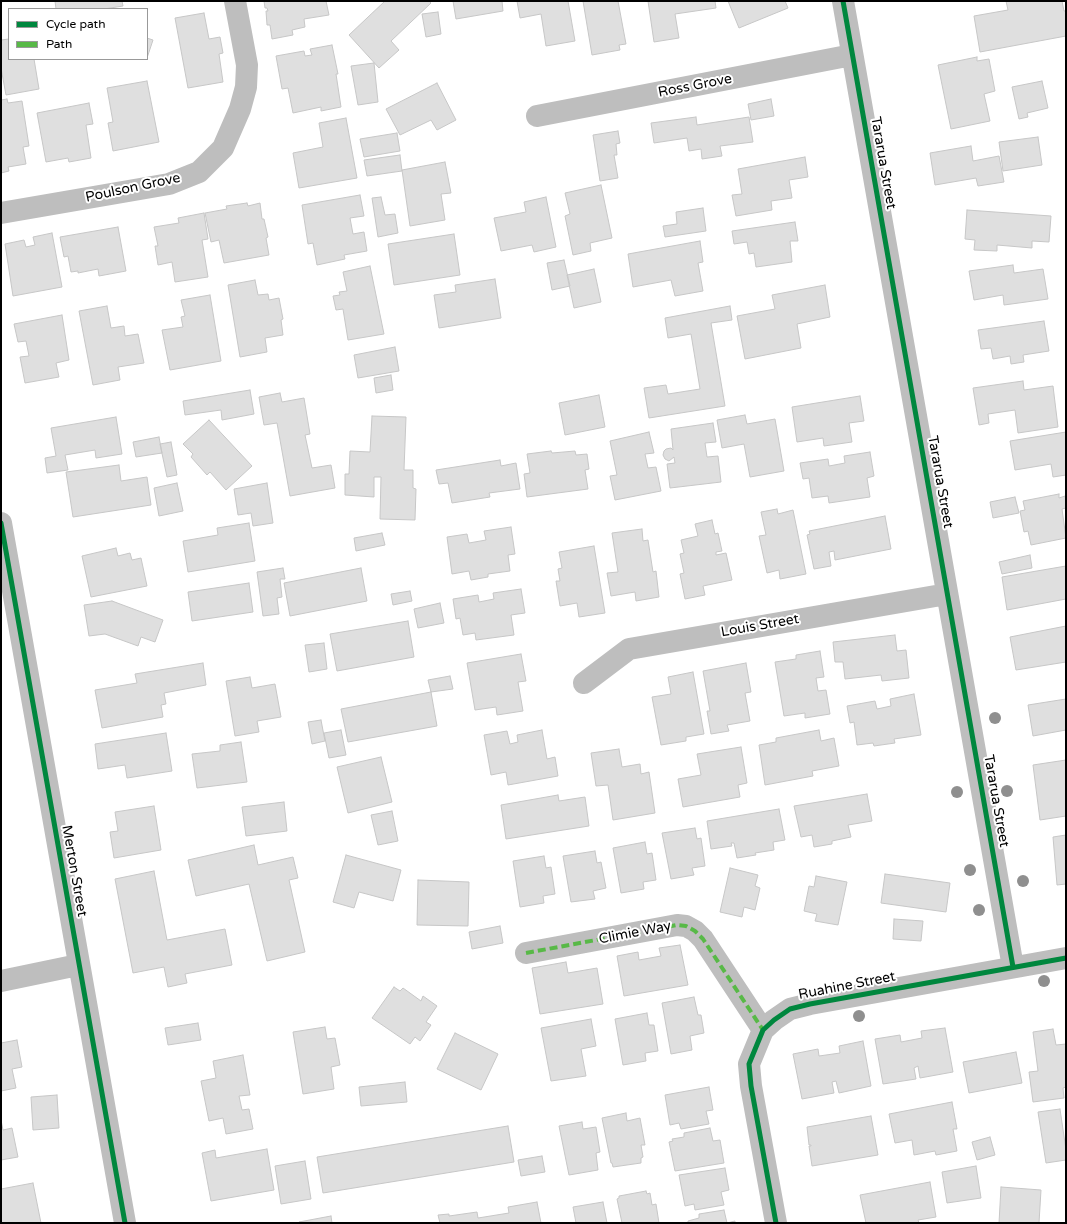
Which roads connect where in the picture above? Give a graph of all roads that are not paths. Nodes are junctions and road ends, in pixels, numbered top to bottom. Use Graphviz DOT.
graph roads {
  1 [pos="235,1"];
  2 [pos="843,1"];
  3 [pos="852,55"];
  4 [pos="537,116"];
  5 [pos="1,213"];
  6 [pos="1,523"];
  7 [pos="948,594"];
  8 [pos="584,684"];
  9 [pos="526,953"];
  10 [pos="1066,958"];
  11 [pos="78,965"];
  12 [pos="1013,967"];
  13 [pos="1,981"];
  14 [pos="763,1030"];
  15 [pos="125,1223"];
  16 [pos="776,1223"];
  1 -- 5 [label="street, Poulson Grove"];
  2 -- 3 [label="street, Tararua Street"];
  3 -- 4 [label="street, Ross Grove"];
  3 -- 7 [label="street, Tararua Street"];
  6 -- 11 [label="street, Merton Street"];
  7 -- 8 [label="street, Louis Street"];
  7 -- 12 [label="street, Tararua Street"];
  9 -- 14 [label="street, Climie Way"];
  10 -- 12 [label="street, Ruahine Street"];
  11 -- 13 [label="street"];
  11 -- 15 [label="street, Merton Street"];
  12 -- 14 [label="street, Ruahine Street"];
  14 -- 16 [label="street, Ruahine Street"];
}
